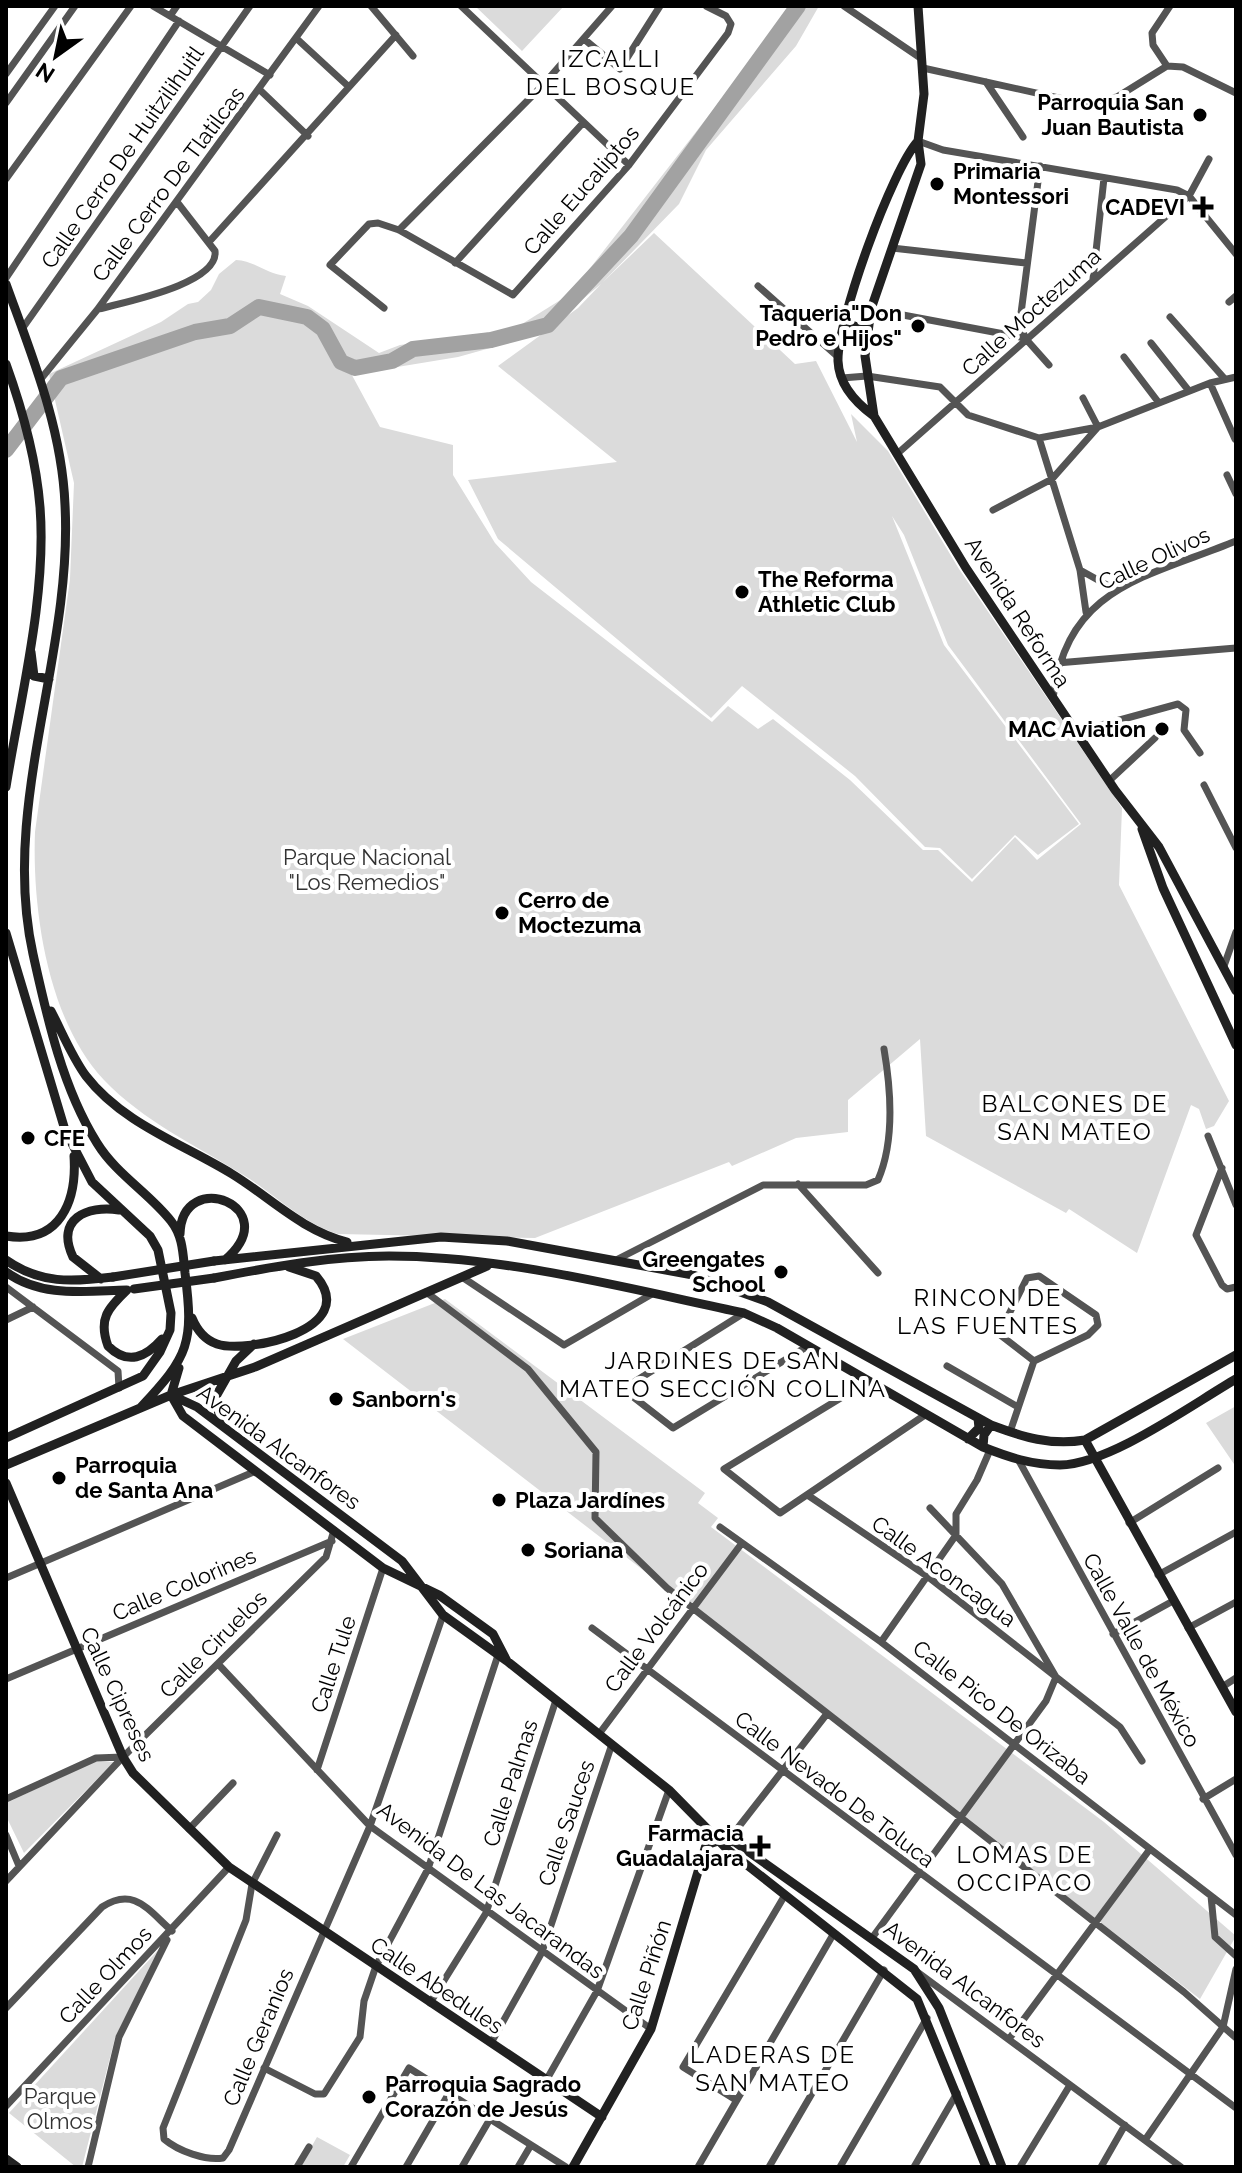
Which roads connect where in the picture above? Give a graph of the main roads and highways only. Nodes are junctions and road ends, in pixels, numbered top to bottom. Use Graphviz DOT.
graph roads {
  1 [pos="918,6"];
  2 [pos="918,141"];
  3 [pos="6,284"];
  4 [pos="845,323"];
  5 [pos="867,330"];
  6 [pos="6,364"];
  7 [pos="10,387"];
  8 [pos="874,416"];
  9 [pos="31,625"];
  10 [pos="49,679"];
  11 [pos="6,787"];
  12 [pos="1140,822"];
  13 [pos="6,933"];
  14 [pos="1236,991"];
  15 [pos="42,996"];
  16 [pos="1233,1032"];
  17 [pos="1236,1045"];
  18 [pos="74,1149"];
  19 [pos="121,1210"];
  20 [pos="180,1234"];
  21 [pos="6,1236"];
  22 [pos="354,1244"];
  23 [pos="6,1260"];
  24 [pos="220,1260"];
  25 [pos="282,1265"];
  26 [pos="490,1265"];
  27 [pos="6,1272"];
  28 [pos="101,1279"];
  29 [pos="131,1289"];
  30 [pos="190,1313"];
  31 [pos="170,1330"];
  32 [pos="256,1342"];
  33 [pos="1236,1355"];
  34 [pos="182,1358"];
  35 [pos="227,1378"];
  36 [pos="1236,1379"];
  37 [pos="171,1395"];
  38 [pos="141,1407"];
  39 [pos="978,1418"];
  40 [pos="1125,1419"];
  41 [pos="991,1425"];
  42 [pos="225,1427"];
  43 [pos="6,1438"];
  44 [pos="1134,1438"];
  45 [pos="968,1439"];
  46 [pos="1085,1440"];
  47 [pos="986,1449"];
  48 [pos="1094,1460"];
  49 [pos="6,1465"];
  50 [pos="6,1483"];
  51 [pos="421,1587"];
  52 [pos="499,1652"];
  53 [pos="1236,1712"];
  54 [pos="721,1840"];
  55 [pos="252,1884"];
  56 [pos="914,1969"];
  57 [pos="903,1986"];
  58 [pos="602,2117"];
  59 [pos="6,2159"];
  60 [pos="17,2167"];
  61 [pos="573,2167"];
  62 [pos="986,2167"];
  63 [pos="1002,2167"];
  1 -- 2 [label="main road, Avenida Reforma"];
  2 -- 4 [label="main road, Avenida Reforma"];
  2 -- 5 [label="main road, Avenida Reforma"];
  3 -- 10 [label="main road"];
  4 -- 5 [label="main road"];
  4 -- 8 [label="main road, Avenida Reforma"];
  5 -- 8 [label="main road, Avenida Reforma"];
  6 -- 7 [label="main road"];
  7 -- 9 [label="main road"];
  8 -- 12 [label="main road, Avenida Reforma"];
  9 -- 10 [label="main road"];
  9 -- 11 [label="main road"];
  10 -- 15 [label="main road"];
  12 -- 14 [label="main road, Avenida Reforma"];
  12 -- 16 [label="main road, Avenida Reforma"];
  13 -- 18 [label="main road"];
  15 -- 20 [label="main road"];
  15 -- 22 [label="main road"];
  16 -- 17 [label="main road, Avenida Reforma"];
  18 -- 19 [label="main road"];
  18 -- 21 [label="main road"];
  19 -- 28 [label="main road"];
  19 -- 31 [label="main road"];
  20 -- 24 [label="main road"];
  20 -- 30 [label="main road"];
  22 -- 24 [label="main road"];
  22 -- 39 [label="main road"];
  23 -- 28 [label="main road"];
  24 -- 28 [label="main road, bridge"];
  25 -- 26 [label="main road"];
  25 -- 29 [label="main road, bridge"];
  25 -- 32 [label="main road"];
  26 -- 35 [label="main road"];
  26 -- 45 [label="main road"];
  27 -- 29 [label="main road"];
  29 -- 31 [label="main road"];
  30 -- 32 [label="main road"];
  30 -- 34 [label="main road"];
  31 -- 43 [label="main road"];
  32 -- 35 [label="main road"];
  33 -- 40 [label="main road"];
  34 -- 37 [label="main road"];
  34 -- 38 [label="main road"];
  35 -- 37 [label="main road"];
  35 -- 42 [label="main road"];
  36 -- 44 [label="main road"];
  37 -- 38 [label="main road"];
  37 -- 42 [label="main road, Avenida Alcanfores"];
  37 -- 51 [label="main road, Avenida Alcanfores"];
  38 -- 49 [label="main road"];
  39 -- 41 [label="main road"];
  39 -- 45 [label="main road"];
  40 -- 44 [label="main road"];
  40 -- 46 [label="main road"];
  41 -- 46 [label="main road"];
  41 -- 47 [label="main road"];
  42 -- 51 [label="main road, Avenida Alcanfores"];
  44 -- 48 [label="main road"];
  45 -- 47 [label="main road"];
  46 -- 48 [label="main road"];
  47 -- 48 [label="main road"];
  48 -- 53 [label="main road"];
  50 -- 55 [label="main road, Calle Cipreses"];
  51 -- 52 [label="main road, Avenida Alcanfores"];
  51 -- 52 [label="main road, Avenida Alcanfores"];
  52 -- 54 [label="main road, Avenida Alcanfores"];
  54 -- 56 [label="main road, Avenida Alcanfores"];
  54 -- 57 [label="main road, Avenida Alcanfores"];
  54 -- 58 [label="main road, Calle Piñón"];
  55 -- 58 [label="main road, Calle Abedules"];
  56 -- 57 [label="main road"];
  56 -- 63 [label="main road"];
  57 -- 62 [label="main road, Avenida Alcanfores"];
  58 -- 61 [label="main road, Calle Piñón"];
  59 -- 60 [label="main road"];
}
